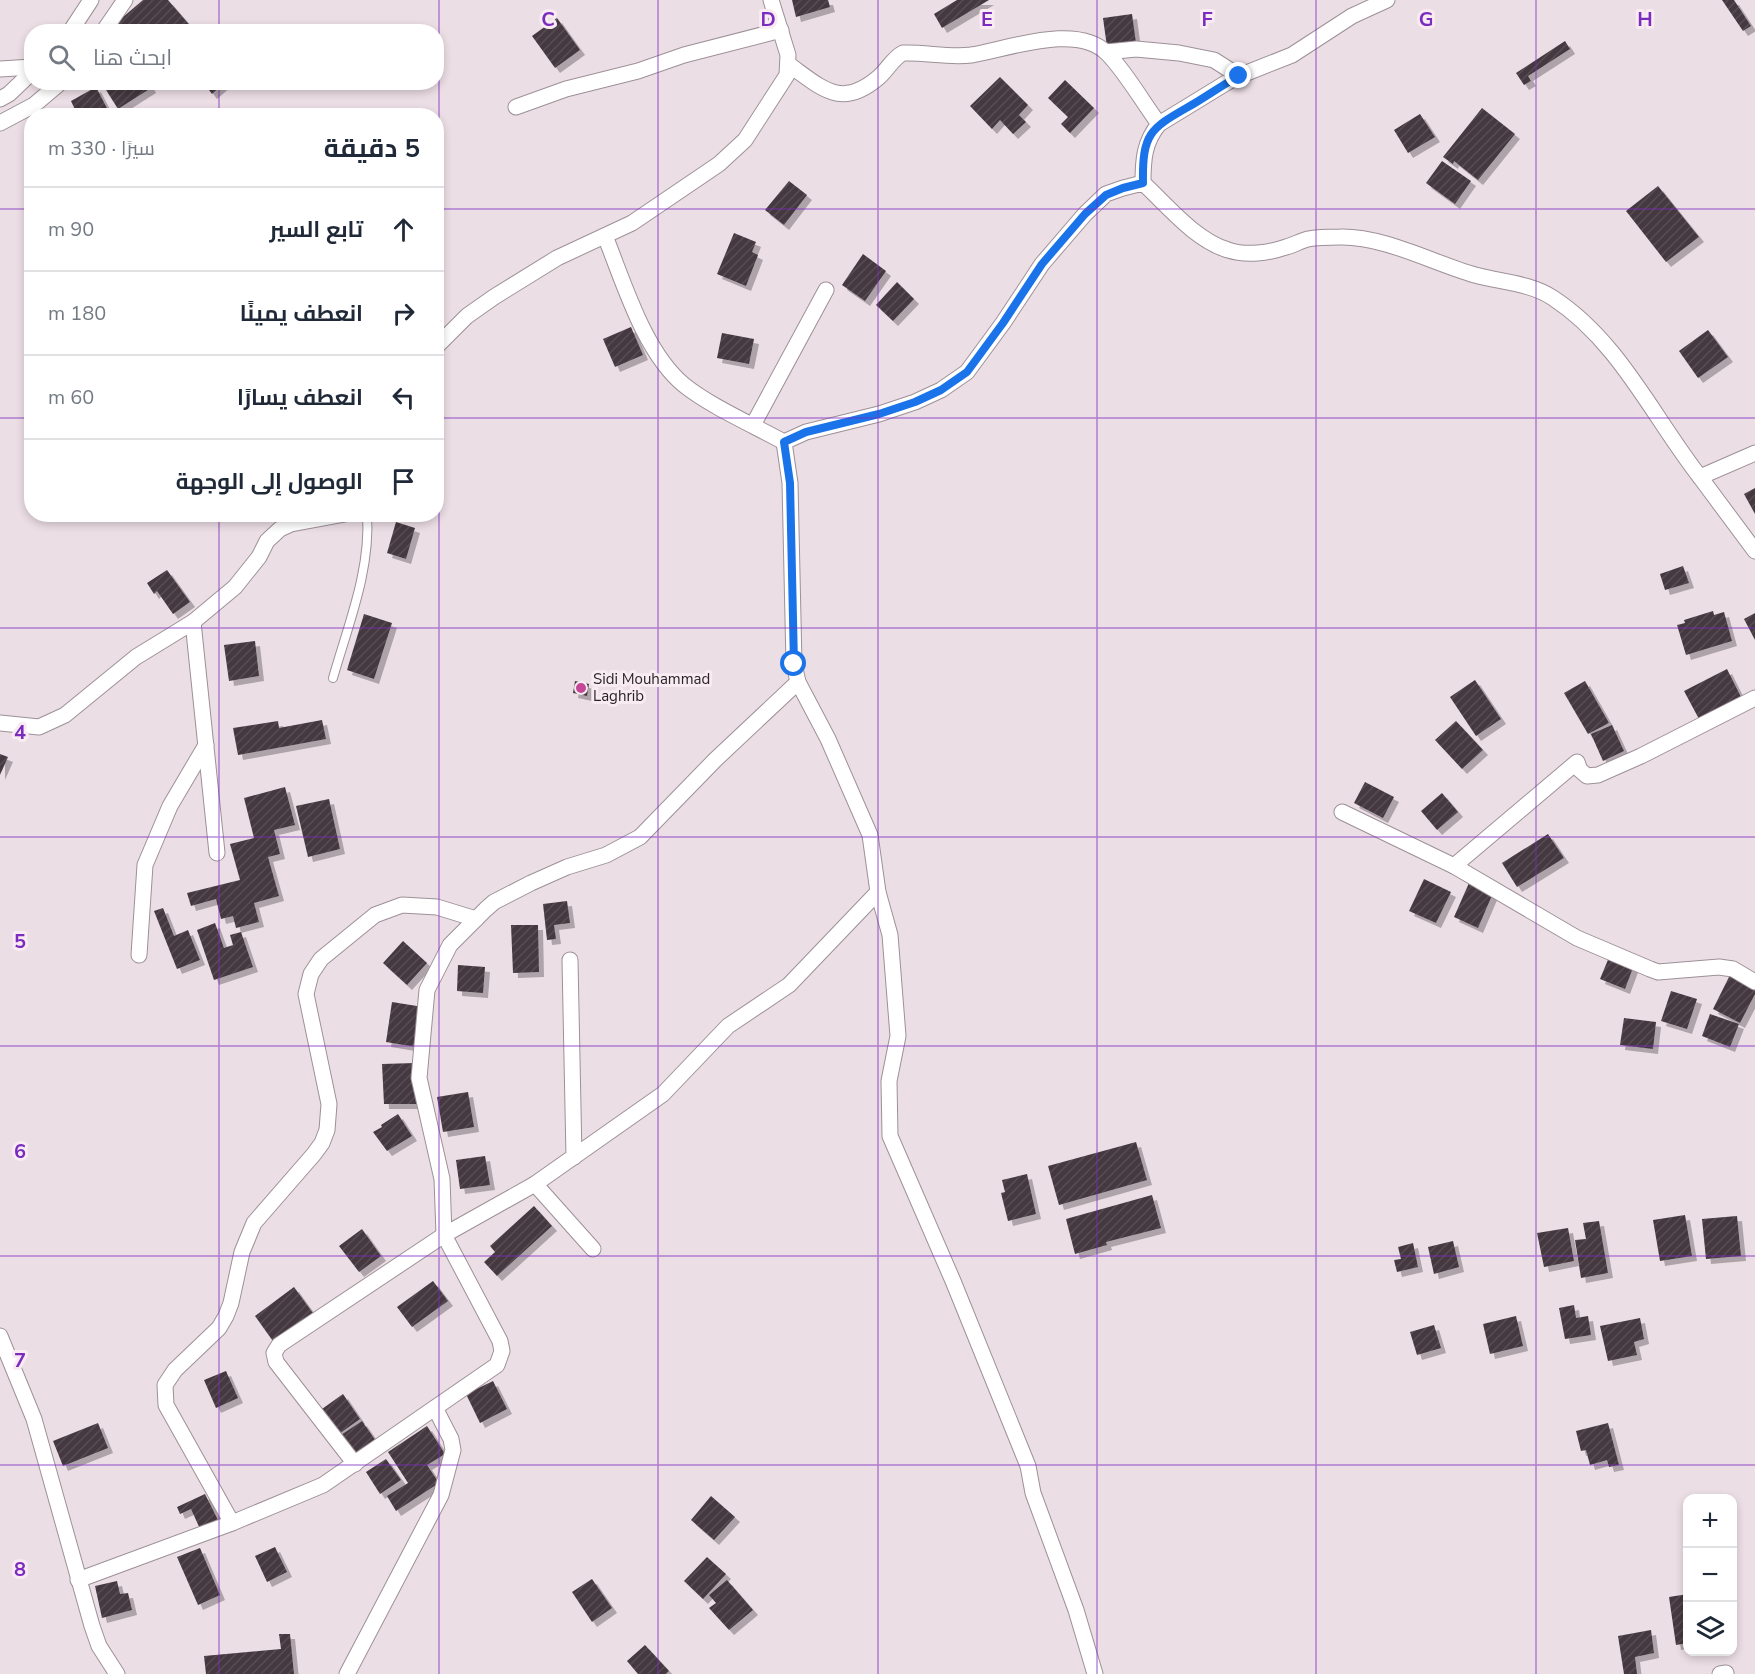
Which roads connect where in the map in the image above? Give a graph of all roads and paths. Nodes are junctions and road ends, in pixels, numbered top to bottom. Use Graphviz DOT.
graph roads {
  1 [pos="91,0"];
  2 [pos="125,0"];
  3 [pos="771,0"];
  4 [pos="1387,0"];
  5 [pos="75,24"];
  6 [pos="108,24"];
  7 [pos="781,30"];
  8 [pos="1106,52"];
  9 [pos="788,64"];
  10 [pos="24,68"];
  11 [pos="0,69"];
  12 [pos="1239,76"];
  13 [pos="24,80"];
  14 [pos="52,90"];
  15 [pos="0,99"];
  16 [pos="516,107"];
  17 [pos="28,108"];
  18 [pos="24,110"];
  19 [pos="0,123"];
  20 [pos="1159,124"];
  21 [pos="1143,183"];
  22 [pos="605,236"];
  23 [pos="826,290"];
  24 [pos="444,338"];
  25 [pos="753,425"];
  26 [pos="784,442"];
  27 [pos="1755,453"];
  28 [pos="1700,477"];
  29 [pos="302,522"];
  30 [pos="368,522"];
  31 [pos="1755,551"];
  32 [pos="193,622"];
  33 [pos="333,678"];
  34 [pos="798,682"];
  35 [pos="1755,698"];
  36 [pos="0,723"];
  37 [pos="206,745"];
  38 [pos="1342,812"];
  39 [pos="217,853"];
  40 [pos="1454,866"];
  41 [pos="878,892"];
  42 [pos="476,919"];
  43 [pos="139,955"];
  44 [pos="570,960"];
  45 [pos="1755,982"];
  46 [pos="574,1157"];
  47 [pos="535,1185"];
  48 [pos="444,1235"];
  49 [pos="593,1249"];
  50 [pos="0,1336"];
  51 [pos="435,1408"];
  52 [pos="355,1464"];
  53 [pos="232,1523"];
  54 [pos="78,1580"];
  55 [pos="117,1674"];
  56 [pos="347,1674"];
  57 [pos="1095,1674"];
  1 -- 5 [label="street"];
  2 -- 6 [label="street"];
  3 -- 7 [label="street"];
  4 -- 12 [label="street"];
  7 -- 9 [label="street"];
  7 -- 16 [label="street"];
  8 -- 9 [label="street"];
  8 -- 12 [label="street"];
  8 -- 20 [label="street"];
  9 -- 22 [label="street"];
  10 -- 11 [label="street"];
  12 -- 20 [label="street"];
  13 -- 15 [label="street"];
  14 -- 17 [label="street"];
  18 -- 19 [label="street"];
  20 -- 21 [label="street"];
  21 -- 26 [label="street"];
  21 -- 28 [label="street"];
  22 -- 24 [label="street"];
  22 -- 25 [label="street"];
  23 -- 25 [label="street"];
  25 -- 26 [label="street"];
  26 -- 34 [label="street"];
  27 -- 28 [label="street"];
  28 -- 31 [label="street"];
  29 -- 32 [label="street"];
  30 -- 33 [label="lane"];
  32 -- 36 [label="street"];
  32 -- 37 [label="street"];
  34 -- 41 [label="street"];
  34 -- 42 [label="street"];
  35 -- 40 [label="street"];
  37 -- 39 [label="street"];
  37 -- 43 [label="street"];
  38 -- 40 [label="street"];
  40 -- 45 [label="street"];
  41 -- 46 [label="street"];
  41 -- 57 [label="street"];
  42 -- 48 [label="street"];
  42 -- 53 [label="street"];
  44 -- 46 [label="street"];
  46 -- 47 [label="street"];
  47 -- 48 [label="street"];
  47 -- 49 [label="street"];
  48 -- 51 [label="street"];
  48 -- 52 [label="street"];
  50 -- 54 [label="street"];
  51 -- 52 [label="street"];
  51 -- 56 [label="street"];
  52 -- 53 [label="street"];
  53 -- 54 [label="street"];
  54 -- 55 [label="street"];
}
